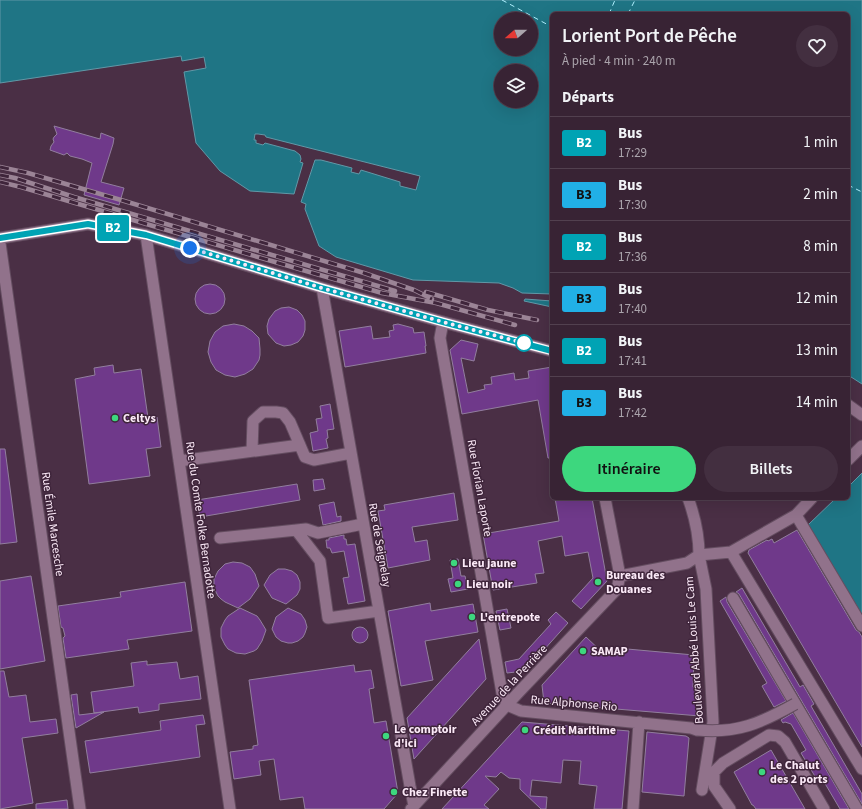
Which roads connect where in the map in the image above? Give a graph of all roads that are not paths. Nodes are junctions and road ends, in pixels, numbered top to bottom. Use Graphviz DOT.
graph roads {
  1 [pos="146,235"];
  2 [pos="0,238"];
  3 [pos="0,243"];
  4 [pos="322,288"];
  5 [pos="443,322"];
  6 [pos="550,350"];
  7 [pos="850,406"];
  8 [pos="862,415"];
  9 [pos="300,445"];
  10 [pos="862,446"];
  11 [pos="252,451"];
  12 [pos="351,453"];
  13 [pos="850,458"];
  14 [pos="179,462"];
  15 [pos="606,500"];
  16 [pos="689,500"];
  17 [pos="810,500"];
  18 [pos="796,515"];
  19 [pos="363,524"];
  20 [pos="296,530"];
  21 [pos="220,538"];
  22 [pos="731,552"];
  23 [pos="699,555"];
  24 [pos="625,575"];
  25 [pos="732,598"];
  26 [pos="379,611"];
  27 [pos="862,626"];
  28 [pos="795,704"];
  29 [pos="508,705"];
  30 [pos="639,722"];
  31 [pos="862,769"];
  32 [pos="702,790"];
  33 [pos="412,807"];
  34 [pos="80,809"];
  35 [pos="230,809"];
  36 [pos="633,809"];
  37 [pos="730,809"];
  38 [pos="824,809"];
  39 [pos="856,809"];
  1 -- 2 [label="street"];
  1 -- 4 [label="street"];
  1 -- 14 [label="street, Rue du Comte Folke Bernadotte"];
  3 -- 34 [label="street, Rue Émile Marcesche"];
  4 -- 5 [label="street"];
  4 -- 12 [label="street, Rue de Seignelay"];
  5 -- 6 [label="street"];
  5 -- 29 [label="street, Rue Florian Laporte"];
  7 -- 8 [label="street"];
  9 -- 11 [label="street"];
  9 -- 11 [label="street"];
  9 -- 12 [label="street"];
  10 -- 13 [label="street"];
  11 -- 14 [label="street"];
  12 -- 19 [label="street, Rue de Seignelay"];
  14 -- 35 [label="street, Rue du Comte Folke Bernadotte"];
  15 -- 24 [label="street"];
  16 -- 23 [label="street, Boulevard Abbé Louis Le Cam"];
  17 -- 18 [label="street"];
  18 -- 22 [label="street"];
  18 -- 27 [label="street"];
  19 -- 20 [label="street"];
  19 -- 26 [label="street, Rue de Seignelay"];
  20 -- 21 [label="street"];
  20 -- 26 [label="street"];
  22 -- 23 [label="street"];
  22 -- 31 [label="street"];
  23 -- 24 [label="street, Boulevard Abbé Louis Le Cam"];
  23 -- 32 [label="street, Boulevard Abbé Louis Le Cam"];
  24 -- 29 [label="street, Avenue de la Perrière"];
  25 -- 28 [label="street"];
  26 -- 33 [label="street, Rue de Seignelay"];
  28 -- 30 [label="street, Rue Alphonse Rio, bridge"];
  28 -- 39 [label="street"];
  29 -- 30 [label="street, Rue Alphonse Rio"];
  29 -- 33 [label="street, Avenue de la Perrière"];
  30 -- 36 [label="street"];
  37 -- 38 [label="street"];
}
